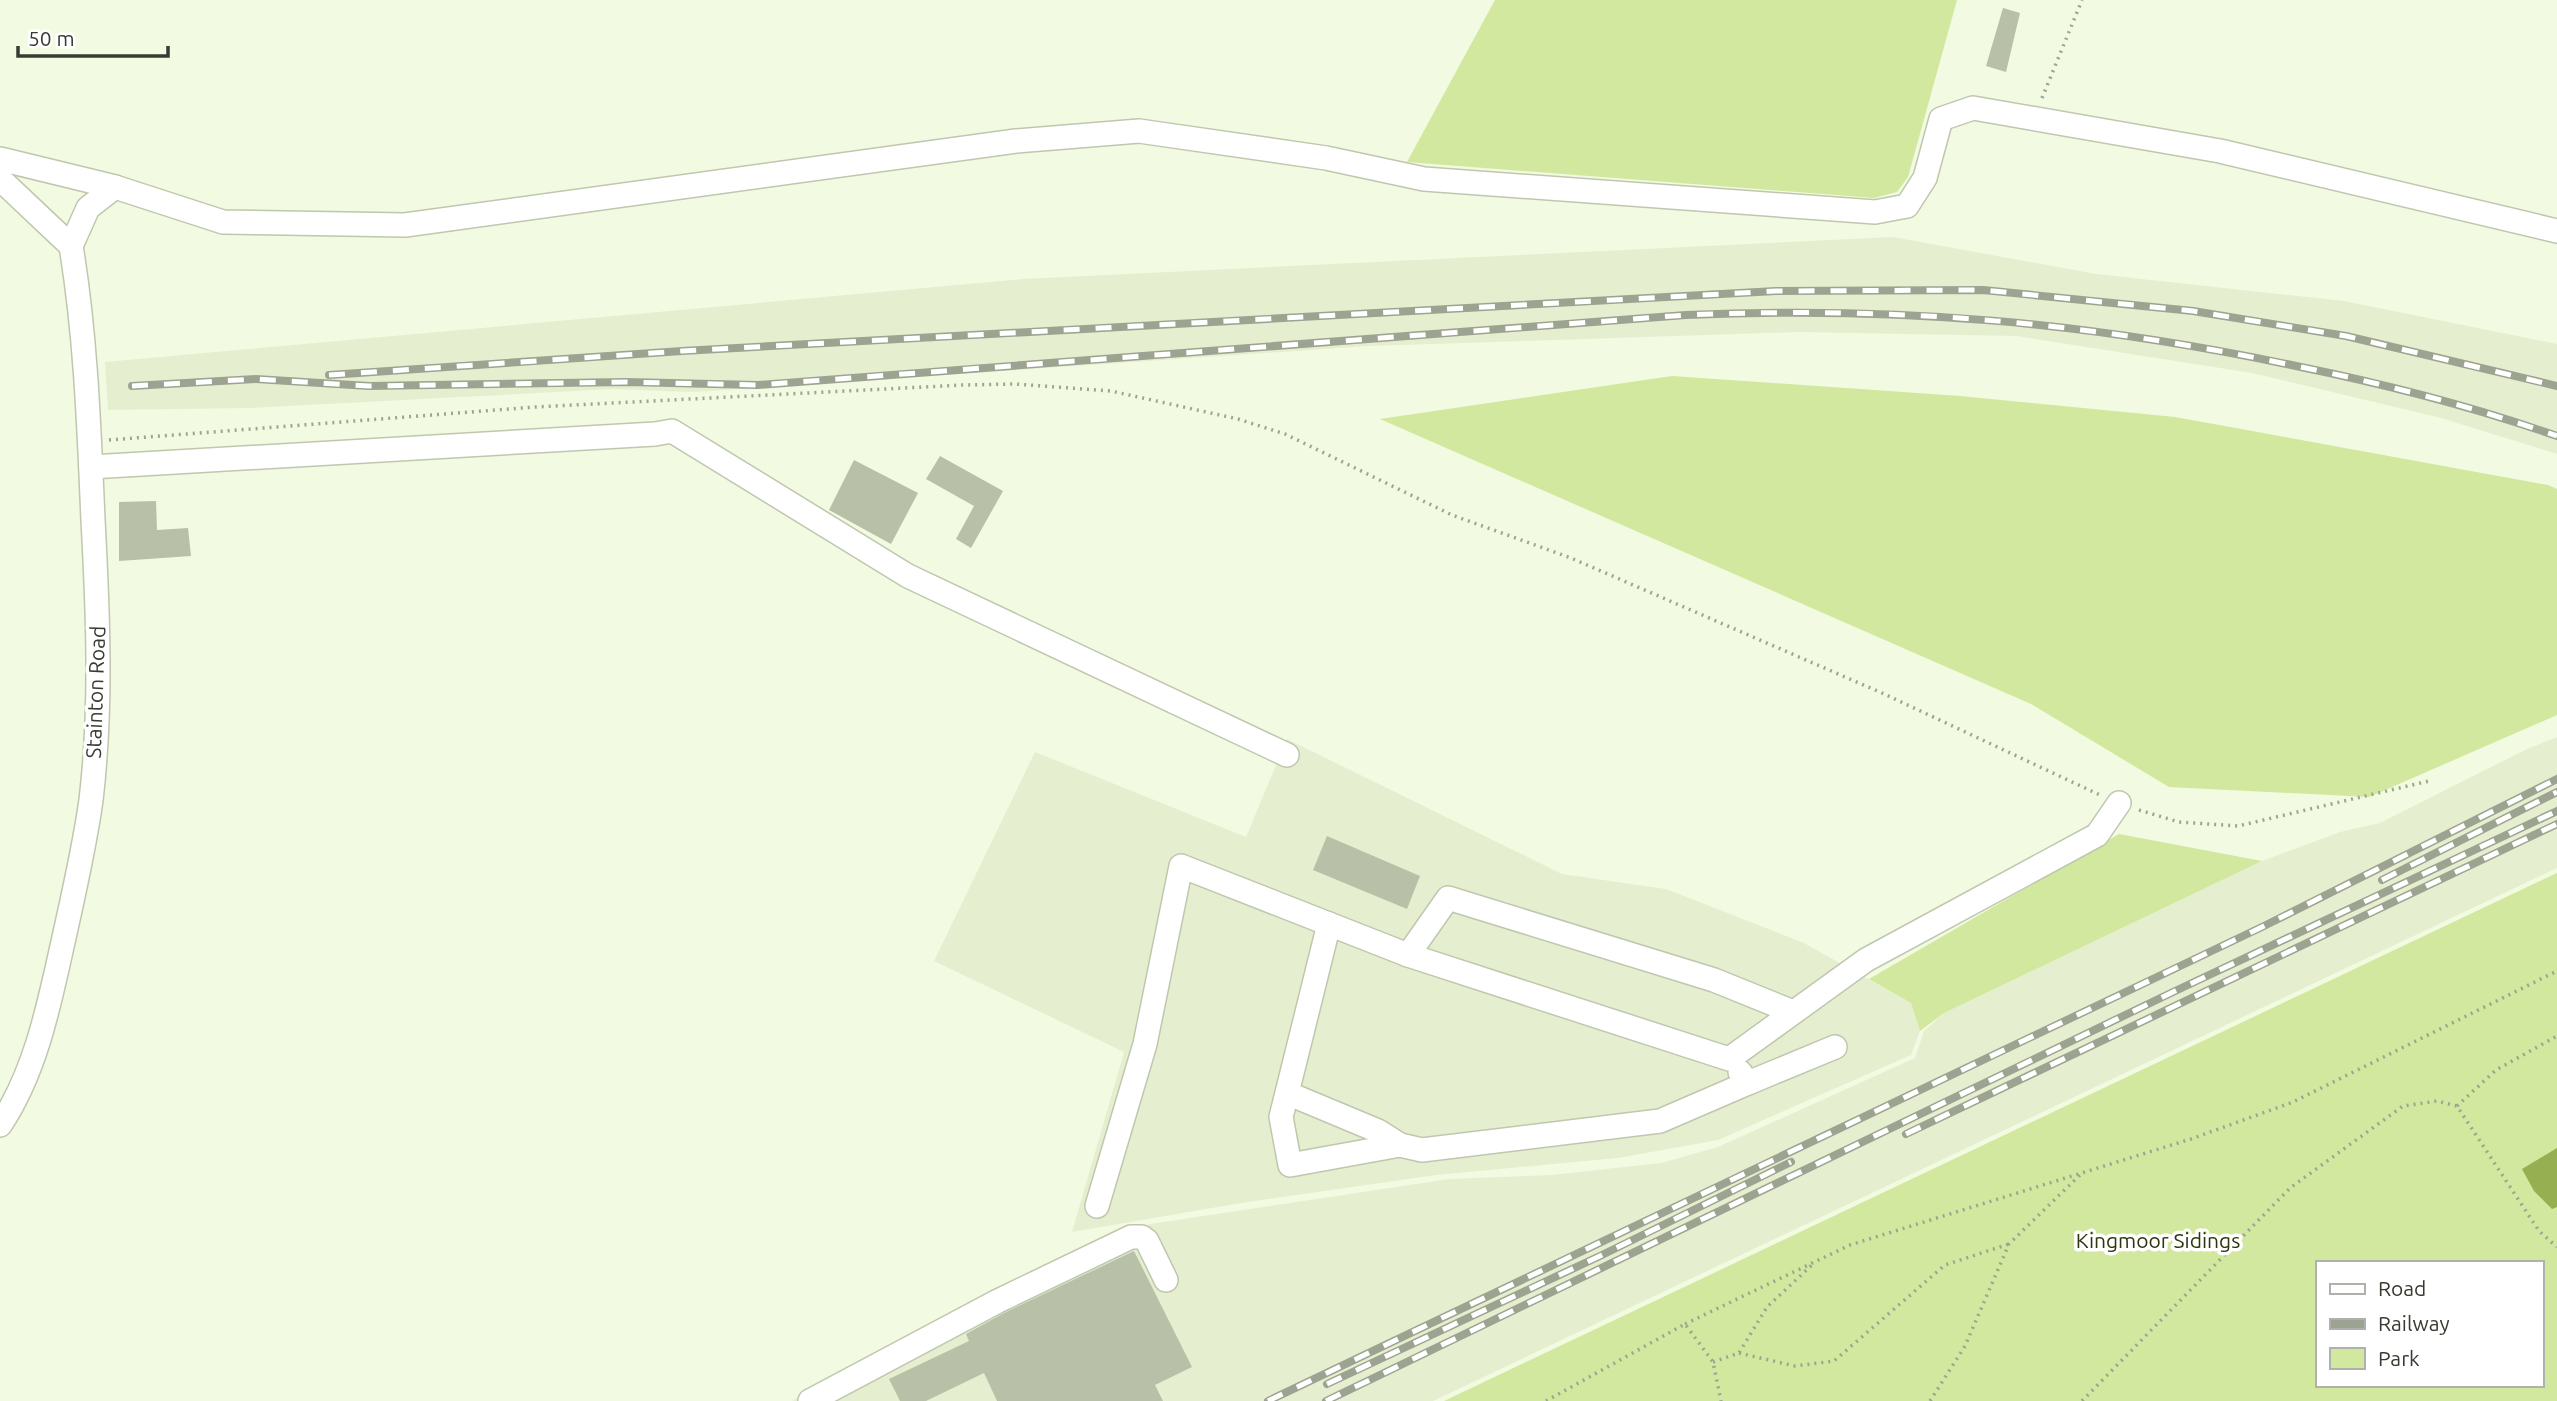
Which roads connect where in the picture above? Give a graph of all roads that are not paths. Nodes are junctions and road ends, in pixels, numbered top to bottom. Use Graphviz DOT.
graph roads {
  1 [pos="0,159"];
  2 [pos="0,178"];
  3 [pos="115,187"];
  4 [pos="2557,231"];
  5 [pos="71,246"];
  6 [pos="91,467"];
  7 [pos="1287,755"];
  8 [pos="2119,803"];
  9 [pos="1329,924"];
  10 [pos="1408,955"];
  11 [pos="1793,1012"];
  12 [pos="1835,1047"];
  13 [pos="1729,1059"];
  14 [pos="1748,1083"];
  15 [pos="1287,1093"];
  16 [pos="0,1125"];
  17 [pos="1400,1145"];
  18 [pos="1097,1206"];
  19 [pos="1166,1280"];
  20 [pos="810,1401"];
  1 -- 3 [label="street"];
  2 -- 5 [label="street"];
  3 -- 4 [label="street"];
  3 -- 5 [label="street"];
  5 -- 6 [label="street, Stainton Road"];
  6 -- 7 [label="street"];
  6 -- 16 [label="street, Stainton Road"];
  8 -- 11 [label="street"];
  9 -- 10 [label="street"];
  9 -- 15 [label="street"];
  9 -- 18 [label="street"];
  10 -- 11 [label="street"];
  10 -- 13 [label="street"];
  11 -- 13 [label="street"];
  12 -- 14 [label="street"];
  13 -- 14 [label="street"];
  14 -- 17 [label="street"];
  15 -- 17 [label="street"];
  15 -- 17 [label="street"];
  19 -- 20 [label="street"];
}
